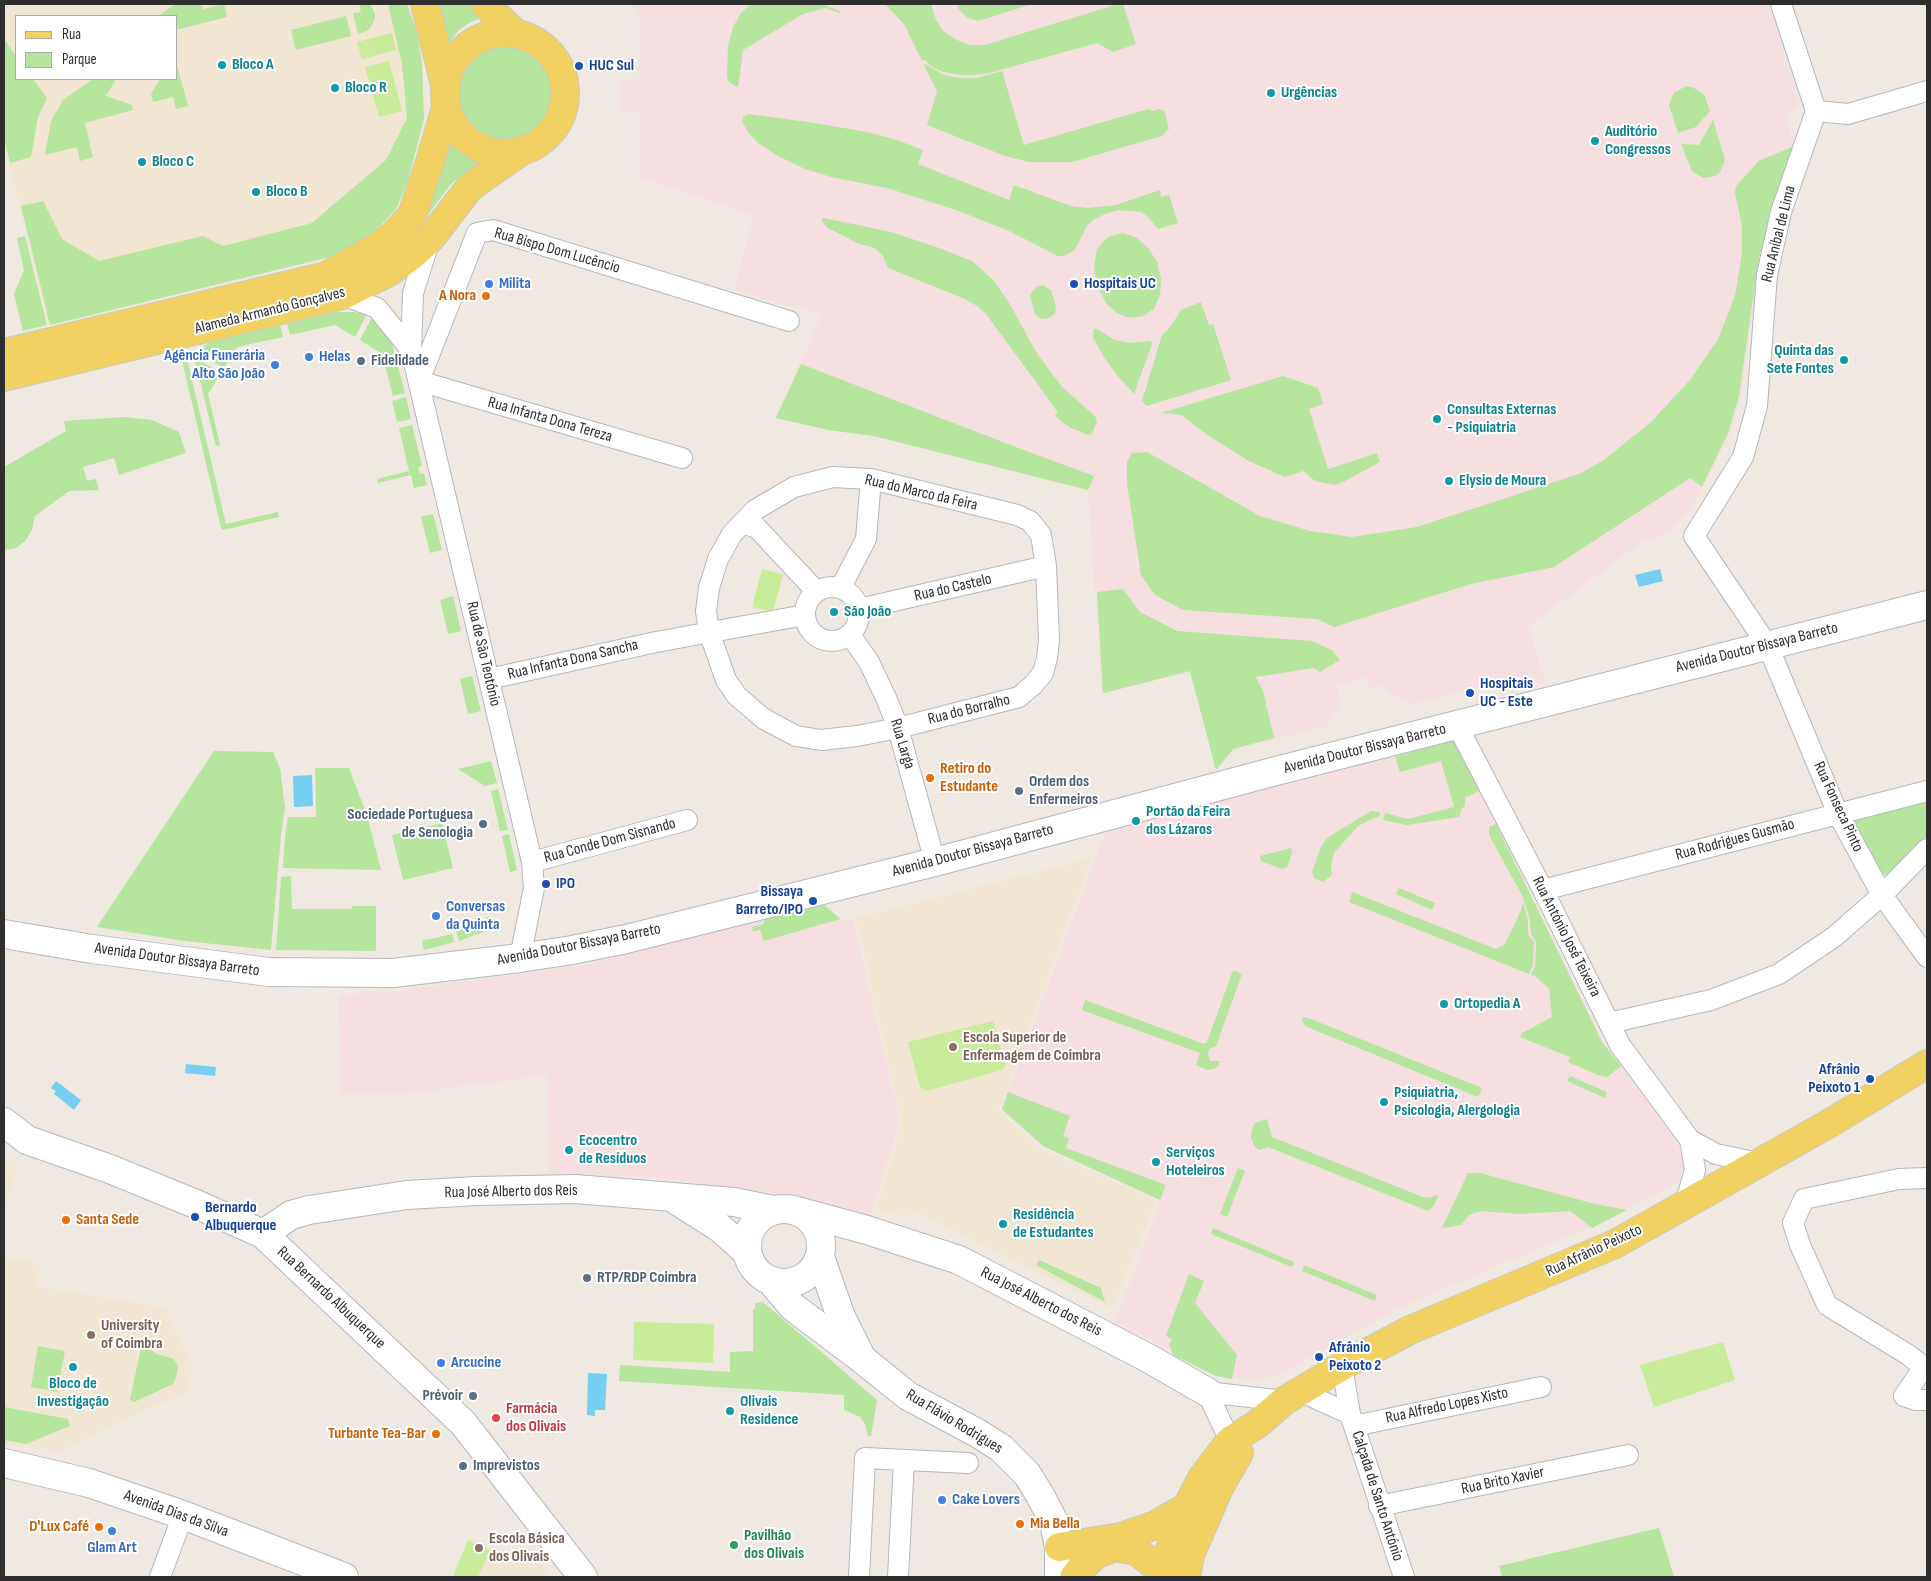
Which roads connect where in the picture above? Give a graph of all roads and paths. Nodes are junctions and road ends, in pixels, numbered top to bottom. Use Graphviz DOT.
graph roads {
  1 [pos="425,4"];
  2 [pos="485,4"];
  3 [pos="1781,4"];
  4 [pos="515,33"];
  5 [pos="1927,91"];
  6 [pos="445,96"];
  7 [pos="1816,111"];
  8 [pos="518,153"];
  9 [pos="430,239"];
  10 [pos="342,295"];
  11 [pos="789,321"];
  12 [pos="411,350"];
  13 [pos="4,353"];
  14 [pos="4,377"];
  15 [pos="418,381"];
  16 [pos="682,458"];
  17 [pos="871,479"];
  18 [pos="743,523"];
  19 [pos="1046,566"];
  20 [pos="841,587"];
  21 [pos="816,591"];
  22 [pos="1927,605"];
  23 [pos="859,610"];
  24 [pos="804,615"];
  25 [pos="708,632"];
  26 [pos="850,635"];
  27 [pos="1768,646"];
  28 [pos="489,679"];
  29 [pos="1456,725"];
  30 [pos="898,728"];
  31 [pos="1927,791"];
  32 [pos="1838,814"];
  33 [pos="687,820"];
  34 [pos="1927,849"];
  35 [pos="532,862"];
  36 [pos="935,862"];
  37 [pos="1543,890"];
  38 [pos="1882,895"];
  39 [pos="4,934"];
  40 [pos="520,958"];
  41 [pos="1927,958"];
  42 [pos="1608,1023"];
  43 [pos="1927,1064"];
  44 [pos="4,1122"];
  45 [pos="1690,1140"];
  46 [pos="1759,1163"];
  47 [pos="1927,1178"];
  48 [pos="670,1196"];
  49 [pos="1685,1205"];
  50 [pos="785,1211"];
  51 [pos="867,1230"];
  52 [pos="263,1234"];
  53 [pos="821,1251"];
  54 [pos="747,1252"];
  55 [pos="770,1281"];
  56 [pos="862,1359"];
  57 [pos="1342,1366"];
  58 [pos="1541,1387"];
  59 [pos="1207,1392"];
  60 [pos="1291,1396"];
  61 [pos="1927,1400"];
  62 [pos="1352,1420"];
  63 [pos="1256,1425"];
  64 [pos="1230,1440"];
  65 [pos="1628,1455"];
  66 [pos="904,1460"];
  67 [pos="4,1463"];
  68 [pos="968,1463"];
  69 [pos="1379,1506"];
  70 [pos="1187,1507"];
  71 [pos="183,1515"];
  72 [pos="1059,1547"];
  73 [pos="160,1577"];
  74 [pos="344,1577"];
  75 [pos="583,1577"];
  76 [pos="859,1577"];
  77 [pos="898,1577"];
  78 [pos="1058,1577"];
  79 [pos="1074,1577"];
  80 [pos="1164,1577"];
  81 [pos="1186,1577"];
  82 [pos="1404,1577"];
  1 -- 6 [label="main road"];
  2 -- 4 [label="main road"];
  3 -- 7 [label="street"];
  4 -- 6 [label="main road"];
  4 -- 8 [label="main road"];
  5 -- 7 [label="street"];
  6 -- 8 [label="main road"];
  6 -- 13 [label="main road, Alameda Armando Gonçalves"];
  7 -- 27 [label="street, Rua Aníbal de Lima"];
  8 -- 9 [label="main road, Alameda Armando Gonçalves"];
  9 -- 10 [label="main road, Alameda Armando Gonçalves"];
  9 -- 12 [label="street"];
  10 -- 12 [label="street"];
  10 -- 14 [label="main road, Alameda Armando Gonçalves"];
  11 -- 15 [label="street, Rua Bispo Dom Lucêncio"];
  12 -- 15 [label="street, Rua de São Teotónio"];
  15 -- 16 [label="street, Rua Infanta Dona Tereza"];
  15 -- 28 [label="street, Rua de São Teotónio"];
  17 -- 18 [label="street, Rua do Marco da Feira"];
  17 -- 19 [label="street, Rua do Marco da Feira"];
  17 -- 20 [label="street"];
  18 -- 21 [label="street"];
  18 -- 25 [label="street, Rua do Marco da Feira"];
  19 -- 23 [label="street, Rua do Castelo"];
  19 -- 30 [label="street, Rua do Borralho"];
  20 -- 21 [label="street"];
  20 -- 23 [label="street"];
  21 -- 24 [label="street"];
  22 -- 27 [label="street, Avenida Doutor Bissaya Barreto"];
  23 -- 26 [label="street"];
  24 -- 25 [label="street"];
  24 -- 26 [label="street"];
  25 -- 28 [label="street, Rua Infanta Dona Sancha"];
  25 -- 30 [label="street, Rua do Borralho"];
  26 -- 30 [label="street, Rua Larga"];
  27 -- 29 [label="street, Avenida Doutor Bissaya Barreto"];
  27 -- 32 [label="street, Rua Fonseca Pinto"];
  28 -- 35 [label="street, Rua de São Teotónio"];
  29 -- 36 [label="street, Avenida Doutor Bissaya Barreto"];
  29 -- 37 [label="street, Rua António José Teixeira"];
  30 -- 36 [label="street, Rua Larga"];
  31 -- 32 [label="street, Rua Rodrigues Gusmão"];
  32 -- 37 [label="street, Rua Rodrigues Gusmão"];
  32 -- 38 [label="street, Rua Fonseca Pinto"];
  33 -- 35 [label="street, Rua Conde Dom Sisnando"];
  34 -- 38 [label="street"];
  35 -- 40 [label="street, Rua de São Teotónio"];
  36 -- 40 [label="street, Avenida Doutor Bissaya Barreto"];
  37 -- 42 [label="street, Rua António José Teixeira"];
  38 -- 41 [label="street, Rua Fonseca Pinto"];
  38 -- 42 [label="street"];
  39 -- 40 [label="street, Avenida Doutor Bissaya Barreto"];
  42 -- 45 [label="street, Rua António José Teixeira"];
  43 -- 46 [label="main road, Rua Afrânio Peixoto"];
  44 -- 52 [label="street, Rua Bernardo Albuquerque"];
  45 -- 46 [label="street, Rua António José Teixeira"];
  45 -- 49 [label="street, Rua António José Teixeira"];
  46 -- 49 [label="main road, Rua Afrânio Peixoto"];
  47 -- 61 [label="street"];
  48 -- 50 [label="street, Rua José Alberto dos Reis"];
  48 -- 52 [label="street, Rua José Alberto dos Reis"];
  48 -- 54 [label="street, Rua José Alberto dos Reis"];
  49 -- 57 [label="main road, Rua Afrânio Peixoto"];
  50 -- 51 [label="street, Rua José Alberto dos Reis"];
  50 -- 53 [label="street, Rua Flávio Rodrigues"];
  50 -- 54 [label="street"];
  51 -- 53 [label="street"];
  51 -- 59 [label="street, Rua José Alberto dos Reis"];
  52 -- 75 [label="street, Rua Bernardo Albuquerque"];
  53 -- 55 [label="street"];
  53 -- 56 [label="street, Rua Flávio Rodrigues"];
  54 -- 55 [label="street, Rua José Alberto dos Reis"];
  55 -- 56 [label="street, Rua Flávio Rodrigues"];
  56 -- 72 [label="street, Rua Flávio Rodrigues"];
  57 -- 60 [label="main road, Rua Afrânio Peixoto"];
  57 -- 62 [label="street, Calçada de Santo António"];
  58 -- 62 [label="street, Rua Alfredo Lopes Xisto"];
  59 -- 60 [label="street, Rua José Alberto dos Reis"];
  59 -- 64 [label="street"];
  60 -- 62 [label="street, Calçada de Santo António"];
  60 -- 63 [label="main road, Rua Afrânio Peixoto"];
  62 -- 69 [label="street, Calçada de Santo António"];
  63 -- 64 [label="main road, Rua Afrânio Peixoto"];
  63 -- 81 [label="main road, Rua Afrânio Peixoto"];
  64 -- 70 [label="main road, Rua Afrânio Peixoto"];
  65 -- 69 [label="street, Rua Brito Xavier"];
  66 -- 68 [label="street"];
  66 -- 76 [label="street"];
  66 -- 77 [label="street"];
  67 -- 71 [label="street, Avenida Dias da Silva"];
  69 -- 82 [label="street, Calçada de Santo António"];
  70 -- 72 [label="main road"];
  70 -- 80 [label="main road, Rua Afrânio Peixoto"];
  71 -- 73 [label="street"];
  71 -- 74 [label="street, Avenida Dias da Silva"];
  72 -- 78 [label="street, Rua Flávio Rodrigues"];
  79 -- 80 [label="main road"];
}
